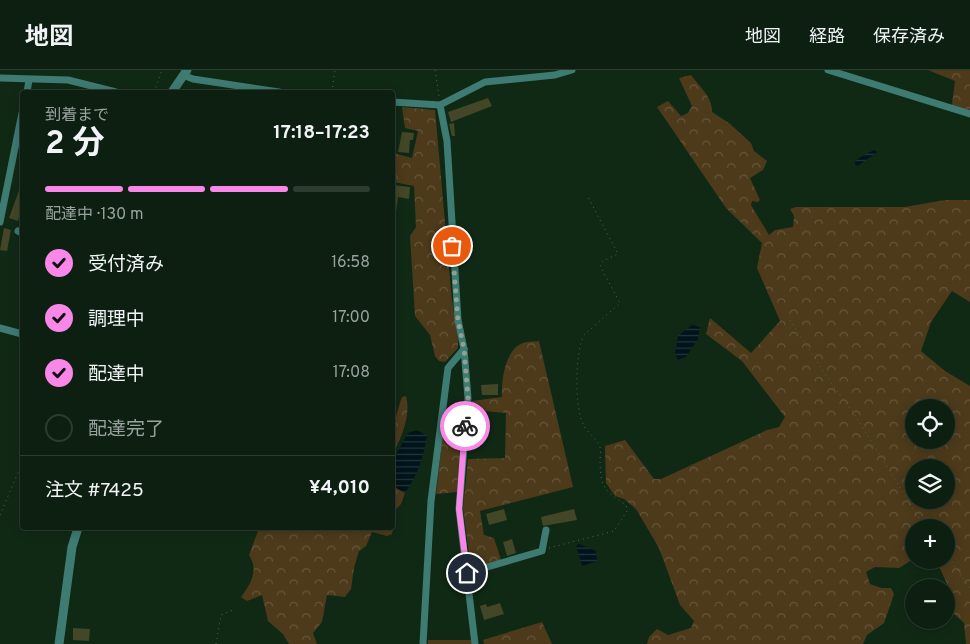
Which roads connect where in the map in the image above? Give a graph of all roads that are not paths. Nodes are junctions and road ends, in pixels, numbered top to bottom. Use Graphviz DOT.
graph roads {
  1 [pos="572,70"];
  2 [pos="828,70"];
  3 [pos="185,73"];
  4 [pos="0,78"];
  5 [pos="29,80"];
  6 [pos="27,90"];
  7 [pos="108,90"];
  8 [pos="173,90"];
  9 [pos="266,90"];
  10 [pos="395,102"];
  11 [pos="440,105"];
  12 [pos="970,114"];
  13 [pos="20,123"];
  14 [pos="0,222"];
  15 [pos="0,328"];
  16 [pos="20,333"];
  17 [pos="464,349"];
  18 [pos="77,530"];
  19 [pos="546,530"];
  20 [pos="467,573"];
  21 [pos="59,644"];
  22 [pos="423,644"];
  23 [pos="475,644"];
  1 -- 11 [label="street"];
  2 -- 12 [label="street"];
  3 -- 8 [label="street"];
  3 -- 9 [label="street"];
  4 -- 5 [label="street"];
  5 -- 6 [label="street"];
  5 -- 7 [label="street"];
  10 -- 11 [label="street"];
  11 -- 17 [label="street"];
  13 -- 14 [label="street"];
  15 -- 16 [label="street"];
  17 -- 20 [label="street"];
  17 -- 22 [label="street"];
  18 -- 21 [label="street"];
  19 -- 20 [label="street"];
  20 -- 23 [label="street"];
}
